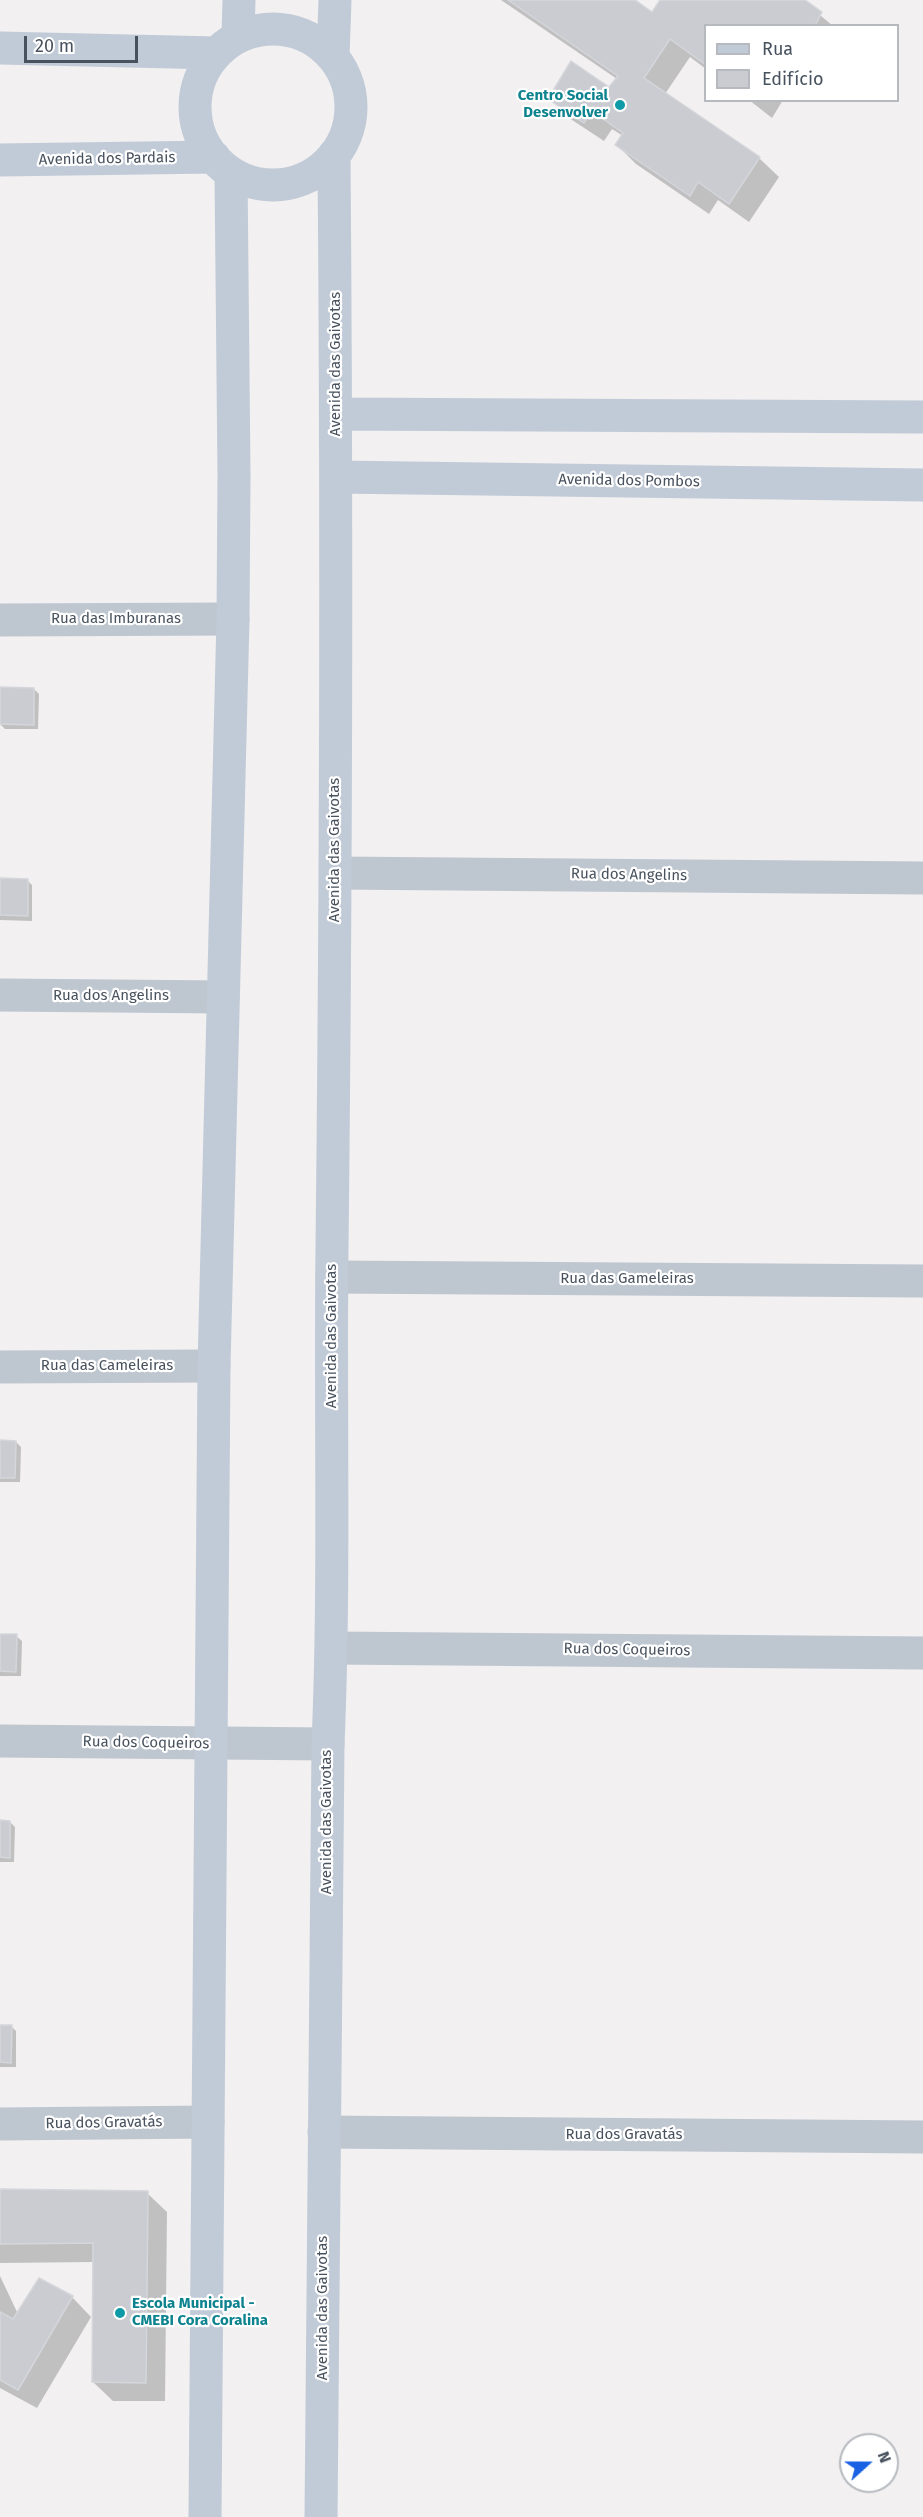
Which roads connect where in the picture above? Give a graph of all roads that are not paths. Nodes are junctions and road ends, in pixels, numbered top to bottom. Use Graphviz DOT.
graph roads {
  1 [pos="239,0"];
  2 [pos="335,0"];
  3 [pos="227,45"];
  4 [pos="0,48"];
  5 [pos="333,57"];
  6 [pos="334,155"];
  7 [pos="0,160"];
  8 [pos="222,165"];
  9 [pos="336,414"];
  10 [pos="923,417"];
  11 [pos="336,477"];
  12 [pos="923,485"];
  13 [pos="233,619"];
  14 [pos="0,620"];
  15 [pos="336,873"];
  16 [pos="923,878"];
  17 [pos="0,995"];
  18 [pos="223,997"];
  19 [pos="332,1277"];
  20 [pos="923,1281"];
  21 [pos="214,1366"];
  22 [pos="0,1367"];
  23 [pos="332,1648"];
  24 [pos="923,1653"];
  25 [pos="0,1742"];
  26 [pos="211,1744"];
  27 [pos="328,1744"];
  28 [pos="208,2122"];
  29 [pos="0,2124"];
  30 [pos="324,2132"];
  31 [pos="923,2137"];
  32 [pos="205,2517"];
  33 [pos="321,2517"];
  1 -- 3 [label="street"];
  2 -- 5 [label="street"];
  3 -- 4 [label="street"];
  3 -- 5 [label="street"];
  3 -- 8 [label="street"];
  5 -- 6 [label="street"];
  6 -- 8 [label="street"];
  6 -- 9 [label="street, Avenida das Gaivotas"];
  7 -- 8 [label="street, Avenida dos Pardais"];
  8 -- 13 [label="street"];
  9 -- 10 [label="street"];
  9 -- 11 [label="street, Avenida das Gaivotas"];
  11 -- 12 [label="street, Avenida dos Pombos"];
  11 -- 15 [label="street, Avenida das Gaivotas"];
  13 -- 14 [label="street, Rua das Imburanas"];
  13 -- 18 [label="street"];
  15 -- 16 [label="street, Rua dos Angelins"];
  15 -- 19 [label="street, Avenida das Gaivotas"];
  17 -- 18 [label="street, Rua dos Angelins"];
  18 -- 21 [label="street"];
  19 -- 20 [label="street, Rua das Gameleiras"];
  19 -- 23 [label="street, Avenida das Gaivotas"];
  21 -- 22 [label="street, Rua das Cameleiras"];
  21 -- 26 [label="street"];
  23 -- 24 [label="street, Rua dos Coqueiros"];
  23 -- 27 [label="street, Avenida das Gaivotas"];
  25 -- 26 [label="street, Rua dos Coqueiros"];
  26 -- 27 [label="street, Rua dos Coqueiros"];
  26 -- 28 [label="street"];
  27 -- 30 [label="street, Avenida das Gaivotas"];
  28 -- 29 [label="street, Rua dos Gravatás"];
  28 -- 32 [label="street"];
  30 -- 31 [label="street, Rua dos Gravatás"];
  30 -- 33 [label="street, Avenida das Gaivotas"];
}
